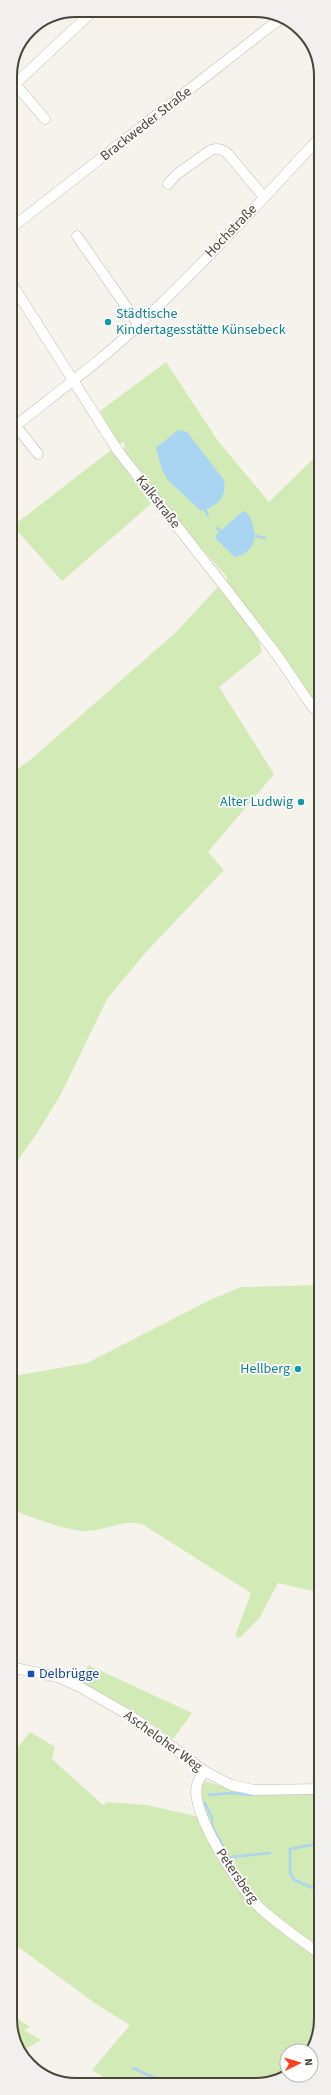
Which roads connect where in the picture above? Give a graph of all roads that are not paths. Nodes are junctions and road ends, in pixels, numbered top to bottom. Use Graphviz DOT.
graph roads {
  1 [pos="86,17"];
  2 [pos="277,22"];
  3 [pos="17,77"];
  4 [pos="17,85"];
  5 [pos="45,119"];
  6 [pos="314,143"];
  7 [pos="168,184"];
  8 [pos="264,197"];
  9 [pos="17,224"];
  10 [pos="77,236"];
  11 [pos="17,292"];
  12 [pos="20,297"];
  13 [pos="17,299"];
  14 [pos="140,325"];
  15 [pos="74,381"];
  16 [pos="17,425"];
  17 [pos="17,432"];
  18 [pos="38,454"];
  19 [pos="314,708"];
  20 [pos="17,1668"];
  21 [pos="204,1771"];
  22 [pos="314,1789"];
  23 [pos="314,1950"];
  1 -- 3 [label="street"];
  2 -- 9 [label="street, Brackweder Straße"];
  4 -- 5 [label="street"];
  6 -- 8 [label="street, Hochstraße"];
  7 -- 8 [label="street"];
  8 -- 14 [label="street, Hochstraße"];
  10 -- 14 [label="street"];
  11 -- 12 [label="street, Kalkstraße"];
  12 -- 13 [label="street"];
  12 -- 15 [label="street, Kalkstraße"];
  14 -- 15 [label="street, Hochstraße"];
  15 -- 16 [label="street, Hochstraße"];
  15 -- 19 [label="street, Kalkstraße"];
  17 -- 18 [label="street"];
  20 -- 21 [label="street, Ascheloher Weg"];
  21 -- 22 [label="street, Ascheloher Weg"];
  21 -- 23 [label="street, Petersberg"];
}
